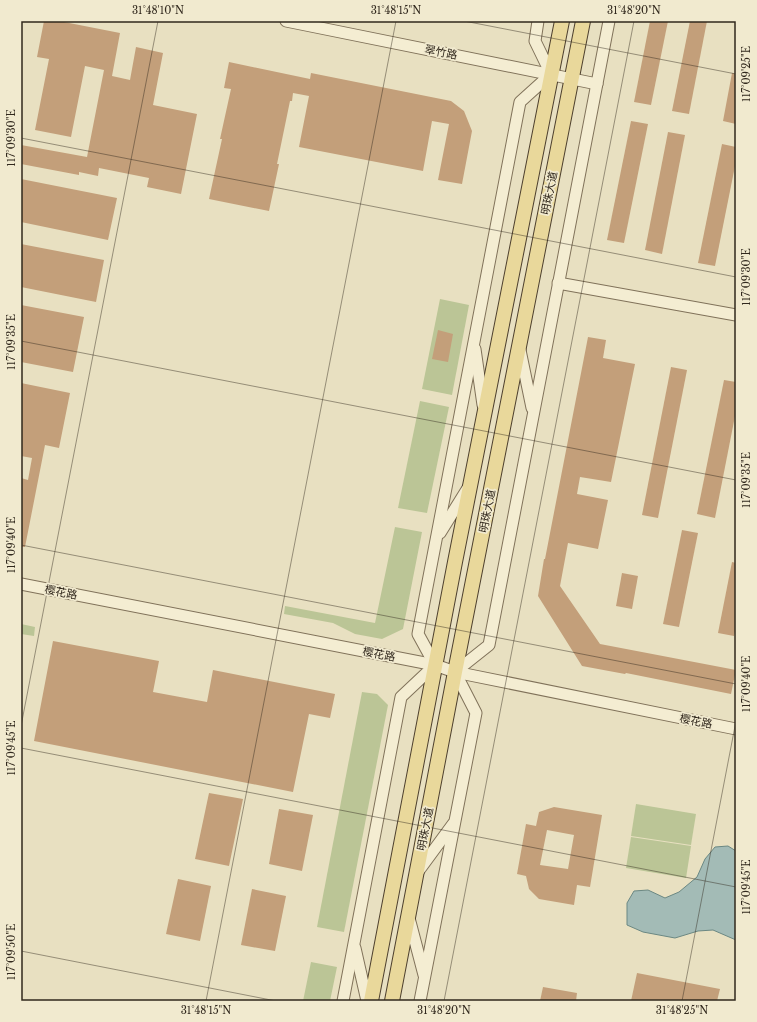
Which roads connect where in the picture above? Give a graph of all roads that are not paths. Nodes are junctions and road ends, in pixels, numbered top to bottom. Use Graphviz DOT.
graph roads {
  1 [pos="286,21"];
  2 [pos="538,21"];
  3 [pos="562,21"];
  4 [pos="583,21"];
  5 [pos="609,21"];
  6 [pos="551,74"];
  7 [pos="572,79"];
  8 [pos="597,84"];
  9 [pos="528,190"];
  10 [pos="549,194"];
  11 [pos="558,283"];
  12 [pos="736,315"];
  13 [pos="474,341"];
  14 [pos="519,348"];
  15 [pos="485,414"];
  16 [pos="533,414"];
  17 [pos="471,482"];
  18 [pos="436,538"];
  19 [pos="455,562"];
  20 [pos="476,567"];
  21 [pos="21,584"];
  22 [pos="436,665"];
  23 [pos="456,672"];
  24 [pos="736,729"];
  25 [pos="411,790"];
  26 [pos="432,795"];
  27 [pos="455,821"];
  28 [pos="417,874"];
  29 [pos="409,917"];
  30 [pos="354,942"];
  31 [pos="424,978"];
  32 [pos="343,1001"];
  33 [pos="367,1001"];
  34 [pos="371,1001"];
  35 [pos="392,1001"];
  36 [pos="420,1001"];
  1 -- 6 [label="street, 翠竹路"];
  2 -- 6 [label="street"];
  3 -- 6 [label="main road, 明珠大道"];
  4 -- 7 [label="main road, 明珠大道"];
  5 -- 8 [label="street"];
  6 -- 7 [label="street, 翠竹路"];
  6 -- 9 [label="main road, 明珠大道"];
  6 -- 13 [label="street"];
  7 -- 8 [label="street, 翠竹路"];
  7 -- 10 [label="main road, 明珠大道"];
  8 -- 11 [label="street"];
  9 -- 10 [label="main road"];
  9 -- 15 [label="main road, 明珠大道"];
  10 -- 14 [label="main road, 明珠大道"];
  11 -- 12 [label="street"];
  11 -- 16 [label="street"];
  13 -- 15 [label="street"];
  13 -- 18 [label="street"];
  14 -- 16 [label="street"];
  14 -- 20 [label="main road, 明珠大道"];
  15 -- 17 [label="main road, 明珠大道"];
  16 -- 23 [label="street"];
  17 -- 18 [label="street"];
  17 -- 19 [label="main road, 明珠大道"];
  18 -- 22 [label="street"];
  19 -- 20 [label="main road"];
  19 -- 22 [label="main road, 明珠大道"];
  20 -- 23 [label="main road, 明珠大道"];
  21 -- 22 [label="street, 樱花路"];
  22 -- 23 [label="street, 樱花路"];
  22 -- 25 [label="main road, 明珠大道"];
  22 -- 30 [label="street"];
  23 -- 24 [label="street, 樱花路"];
  23 -- 26 [label="main road, 明珠大道"];
  23 -- 27 [label="street"];
  25 -- 26 [label="main road"];
  25 -- 34 [label="main road, 明珠大道"];
  26 -- 28 [label="main road, 明珠大道"];
  27 -- 28 [label="street"];
  27 -- 31 [label="street"];
  28 -- 29 [label="main road, 明珠大道"];
  29 -- 31 [label="street"];
  29 -- 35 [label="main road, 明珠大道"];
  30 -- 32 [label="street"];
  30 -- 33 [label="street"];
  31 -- 36 [label="street"];
}
